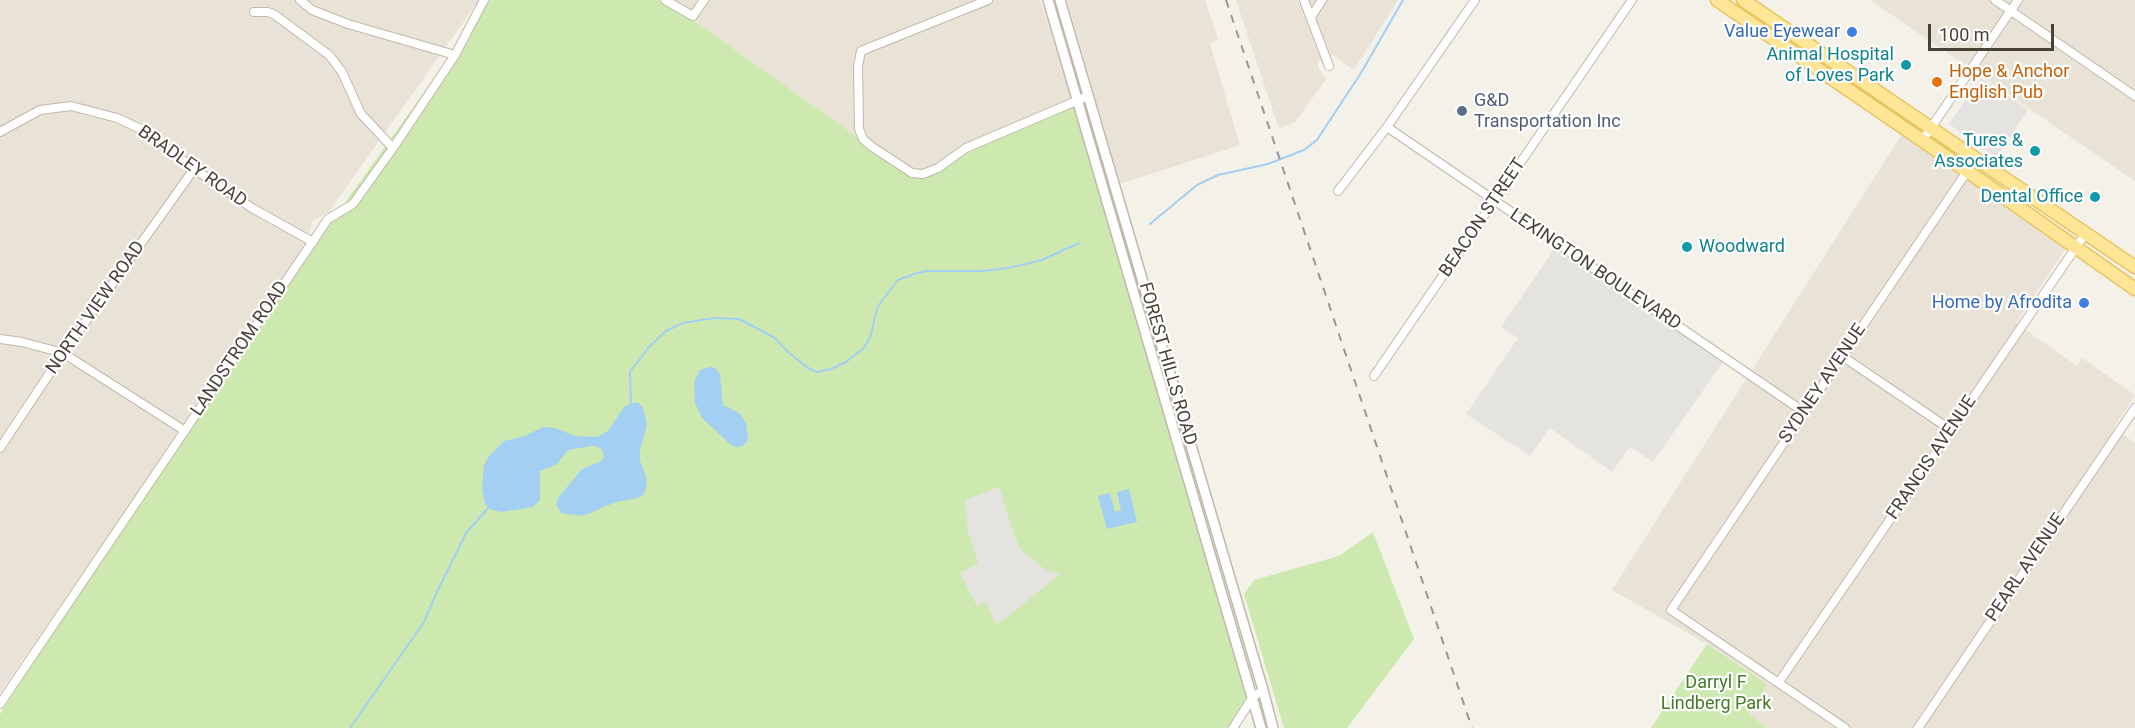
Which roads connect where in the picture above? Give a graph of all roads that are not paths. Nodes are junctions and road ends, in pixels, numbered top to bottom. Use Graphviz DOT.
graph roads {
  1 [pos="300,0"];
  2 [pos="484,0"];
  3 [pos="665,0"];
  4 [pos="704,0"];
  5 [pos="988,0"];
  6 [pos="1048,0"];
  7 [pos="1060,0"];
  8 [pos="1304,0"];
  9 [pos="1322,0"];
  10 [pos="1475,0"];
  11 [pos="1632,0"];
  12 [pos="1718,0"];
  13 [pos="1743,0"];
  14 [pos="1995,0"];
  15 [pos="2019,0"];
  16 [pos="2011,11"];
  17 [pos="254,12"];
  18 [pos="1311,17"];
  19 [pos="455,55"];
  20 [pos="1329,66"];
  21 [pos="1089,96"];
  22 [pos="2135,96"];
  23 [pos="1078,101"];
  24 [pos="1387,127"];
  25 [pos="1931,128"];
  26 [pos="0,132"];
  27 [pos="1922,141"];
  28 [pos="393,148"];
  29 [pos="1976,158"];
  30 [pos="194,169"];
  31 [pos="1967,171"];
  32 [pos="1338,191"];
  33 [pos="1494,202"];
  34 [pos="2085,234"];
  35 [pos="313,242"];
  36 [pos="2075,248"];
  37 [pos="2135,267"];
  38 [pos="2133,283"];
  39 [pos="0,339"];
  40 [pos="63,353"];
  41 [pos="1842,356"];
  42 [pos="1374,376"];
  43 [pos="2135,408"];
  44 [pos="1804,412"];
  45 [pos="1951,430"];
  46 [pos="184,431"];
  47 [pos="0,448"];
  48 [pos="1197,466"];
  49 [pos="1186,469"];
  50 [pos="1214,524"];
  51 [pos="1203,529"];
  52 [pos="1779,681"];
  53 [pos="1263,690"];
  54 [pos="1253,697"];
  55 [pos="0,704"];
  56 [pos="1233,728"];
  57 [pos="1261,728"];
  58 [pos="1273,728"];
  59 [pos="1845,728"];
  60 [pos="1918,728"];
  1 -- 19 [label="street"];
  2 -- 19 [label="street, LANDSTROM ROAD"];
  3 -- 4 [label="street"];
  5 -- 23 [label="street"];
  6 -- 23 [label="street, FOREST HILLS ROAD"];
  7 -- 21 [label="street, FOREST HILLS ROAD"];
  8 -- 18 [label="street"];
  9 -- 18 [label="street"];
  10 -- 24 [label="street"];
  11 -- 33 [label="street, BEACON STREET"];
  12 -- 27 [label="main road"];
  13 -- 25 [label="main road"];
  14 -- 16 [label="street"];
  15 -- 16 [label="street"];
  16 -- 22 [label="street"];
  16 -- 25 [label="street"];
  17 -- 28 [label="street"];
  18 -- 20 [label="street"];
  19 -- 28 [label="street, LANDSTROM ROAD"];
  21 -- 23 [label="street"];
  21 -- 48 [label="street, FOREST HILLS ROAD"];
  23 -- 49 [label="street, FOREST HILLS ROAD"];
  24 -- 32 [label="street"];
  24 -- 33 [label="street, LEXINGTON BOULEVARD"];
  25 -- 27 [label="street"];
  25 -- 29 [label="main road"];
  26 -- 30 [label="street, BRADLEY ROAD"];
  27 -- 31 [label="main road"];
  28 -- 35 [label="street, LANDSTROM ROAD"];
  29 -- 31 [label="street, SYDNEY AVENUE"];
  29 -- 34 [label="main road"];
  30 -- 35 [label="street, BRADLEY ROAD"];
  30 -- 40 [label="street, NORTH VIEW ROAD"];
  31 -- 36 [label="main road"];
  31 -- 41 [label="street, SYDNEY AVENUE"];
  33 -- 42 [label="street, BEACON STREET"];
  33 -- 44 [label="street, LEXINGTON BOULEVARD"];
  34 -- 36 [label="street, FRANCIS AVENUE"];
  34 -- 37 [label="main road"];
  35 -- 46 [label="street, LANDSTROM ROAD"];
  36 -- 38 [label="main road"];
  36 -- 45 [label="street, FRANCIS AVENUE"];
  39 -- 40 [label="street"];
  40 -- 46 [label="street"];
  40 -- 47 [label="street, NORTH VIEW ROAD"];
  41 -- 44 [label="street, SYDNEY AVENUE"];
  41 -- 45 [label="street"];
  43 -- 60 [label="street, PEARL AVENUE"];
  44 -- 52 [label="street, SYDNEY AVENUE"];
  45 -- 52 [label="street, FRANCIS AVENUE"];
  46 -- 55 [label="street, LANDSTROM ROAD"];
  48 -- 49 [label="street"];
  48 -- 50 [label="street, FOREST HILLS ROAD"];
  49 -- 51 [label="street, FOREST HILLS ROAD"];
  50 -- 51 [label="street"];
  50 -- 53 [label="street, FOREST HILLS ROAD"];
  51 -- 54 [label="street, FOREST HILLS ROAD"];
  52 -- 59 [label="street"];
  53 -- 54 [label="street"];
  53 -- 58 [label="street, FOREST HILLS ROAD"];
  54 -- 56 [label="street"];
  54 -- 57 [label="street, FOREST HILLS ROAD"];
}
